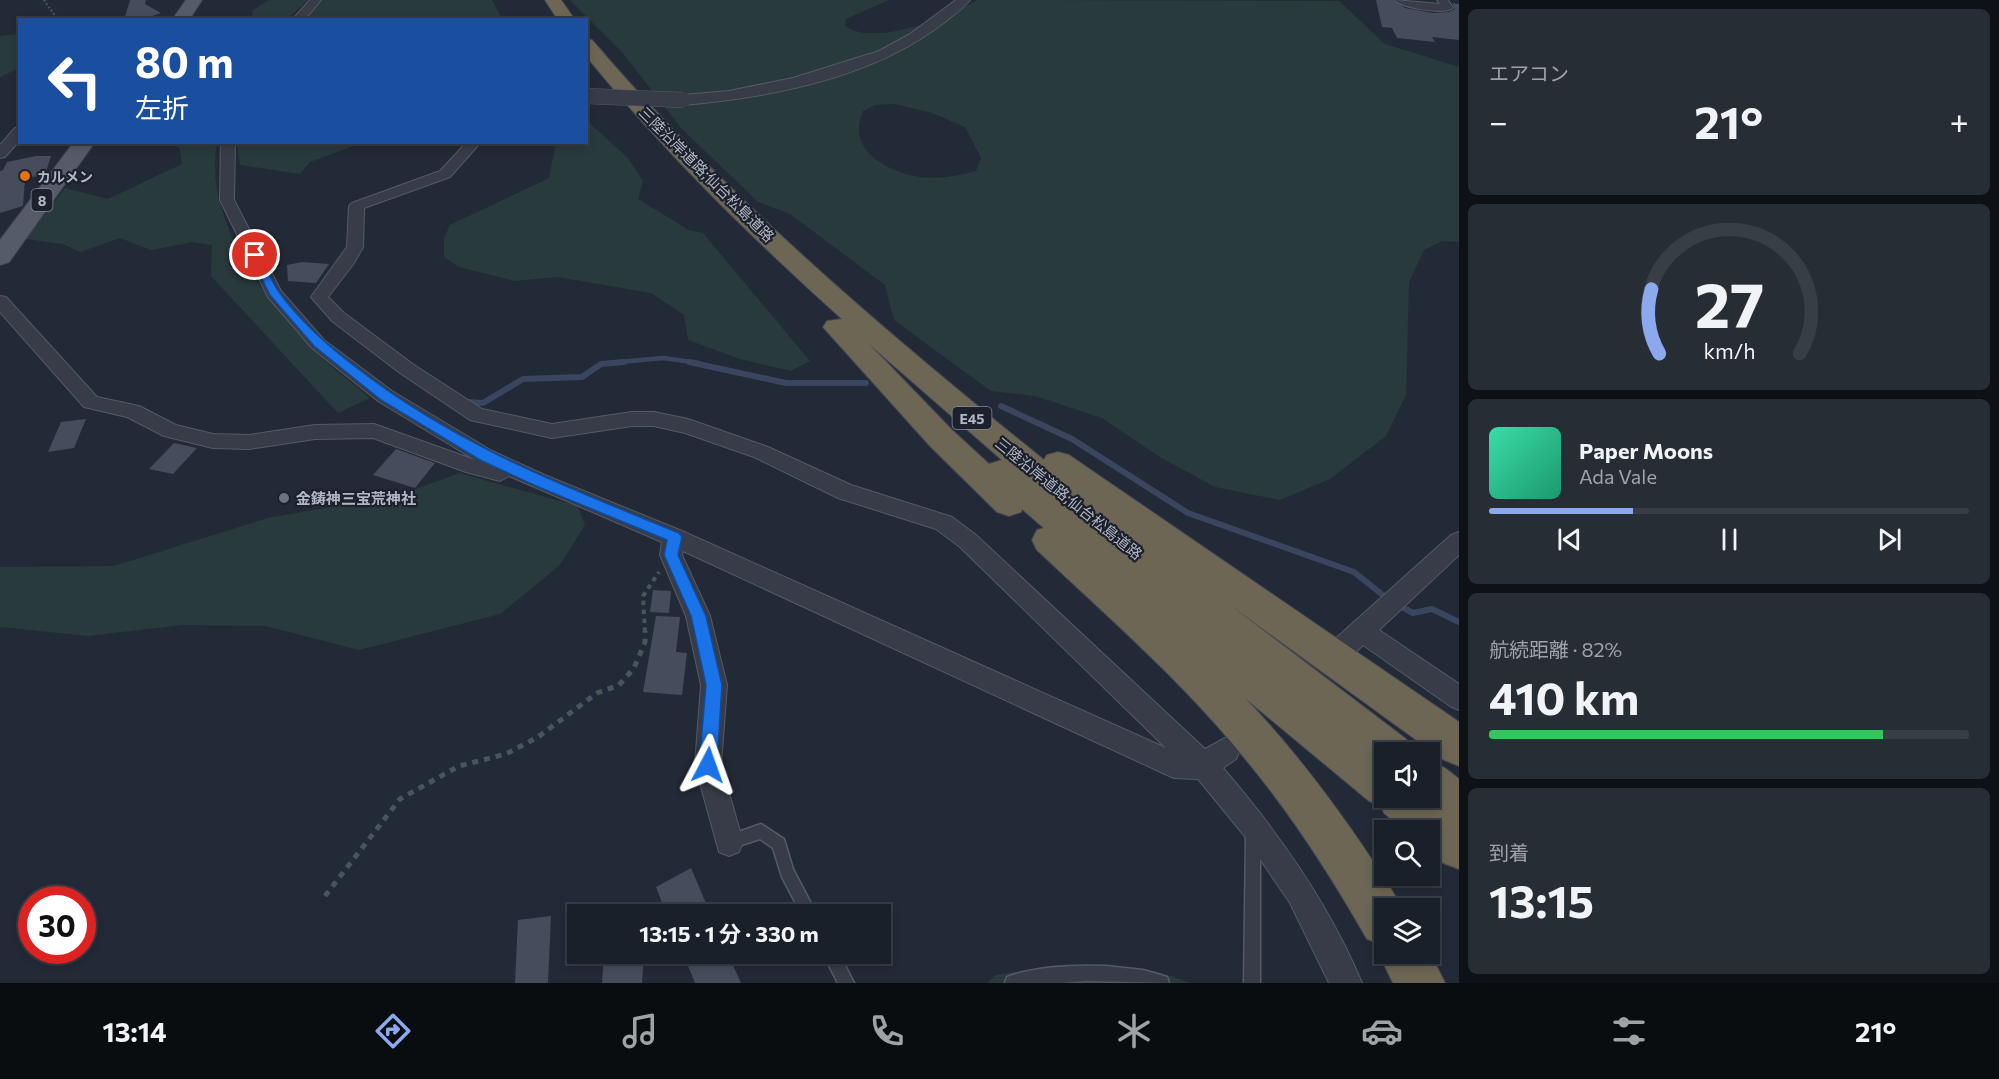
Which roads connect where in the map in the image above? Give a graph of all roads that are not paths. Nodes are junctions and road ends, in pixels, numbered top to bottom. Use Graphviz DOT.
graph roads {
  1 [pos="194,0"];
  2 [pos="316,0"];
  3 [pos="535,0"];
  4 [pos="553,0"];
  5 [pos="964,0"];
  6 [pos="1399,0"];
  7 [pos="1442,0"];
  8 [pos="181,18"];
  9 [pos="299,18"];
  10 [pos="548,18"];
  11 [pos="566,18"];
  12 [pos="588,46"];
  13 [pos="588,72"];
  14 [pos="588,96"];
  15 [pos="18,133"];
  16 [pos="83,144"];
  17 [pos="228,144"];
  18 [pos="473,144"];
  19 [pos="0,154"];
  20 [pos="1,251"];
  21 [pos="0,301"];
  22 [pos="845,321"];
  23 [pos="540,482"];
  24 [pos="1459,541"];
  25 [pos="673,546"];
  26 [pos="1362,631"];
  27 [pos="1343,648"];
  28 [pos="1459,698"];
  29 [pos="1377,742"];
  30 [pos="1459,746"];
  31 [pos="1227,750"];
  32 [pos="1204,766"];
  33 [pos="1374,778"];
  34 [pos="1440,791"];
  35 [pos="1459,806"];
  36 [pos="1411,808"];
  37 [pos="1253,824"];
  38 [pos="729,842"];
  39 [pos="1459,847"];
  40 [pos="804,904"];
  41 [pos="1374,906"];
  42 [pos="836,964"];
  43 [pos="1409,964"];
  44 [pos="846,983"];
  45 [pos="1013,983"];
  46 [pos="1161,983"];
  47 [pos="1252,983"];
  48 [pos="1346,983"];
  49 [pos="1420,983"];
  1 -- 8 [label="main road"];
  2 -- 9 [label="street"];
  3 -- 10 [label="highway"];
  4 -- 11 [label="highway"];
  5 -- 14 [label="street, bridge"];
  6 -- 7 [label="street"];
  12 -- 22 [label="highway, 三陸沿岸道路;仙台松島道路 / E45"];
  13 -- 22 [label="highway, 三陸沿岸道路;仙台松島道路 / E45"];
  15 -- 19 [label="street"];
  16 -- 20 [label="main road, 8"];
  17 -- 23 [label="street"];
  18 -- 32 [label="street"];
  21 -- 23 [label="street"];
  22 -- 29 [label="highway, 三陸沿岸道路;仙台松島道路 / E45"];
  22 -- 30 [label="highway"];
  22 -- 33 [label="highway, 三陸沿岸道路;仙台松島道路 / E45"];
  22 -- 41 [label="highway"];
  23 -- 25 [label="street"];
  24 -- 26 [label="street"];
  25 -- 32 [label="street"];
  25 -- 38 [label="street"];
  26 -- 27 [label="street"];
  26 -- 28 [label="street"];
  31 -- 32 [label="street"];
  32 -- 37 [label="street"];
  34 -- 35 [label="highway"];
  36 -- 39 [label="highway"];
  37 -- 47 [label="lane"];
  37 -- 48 [label="street"];
  38 -- 40 [label="lane"];
  42 -- 44 [label="lane"];
  43 -- 49 [label="highway"];
  45 -- 46 [label="lane"];
}
